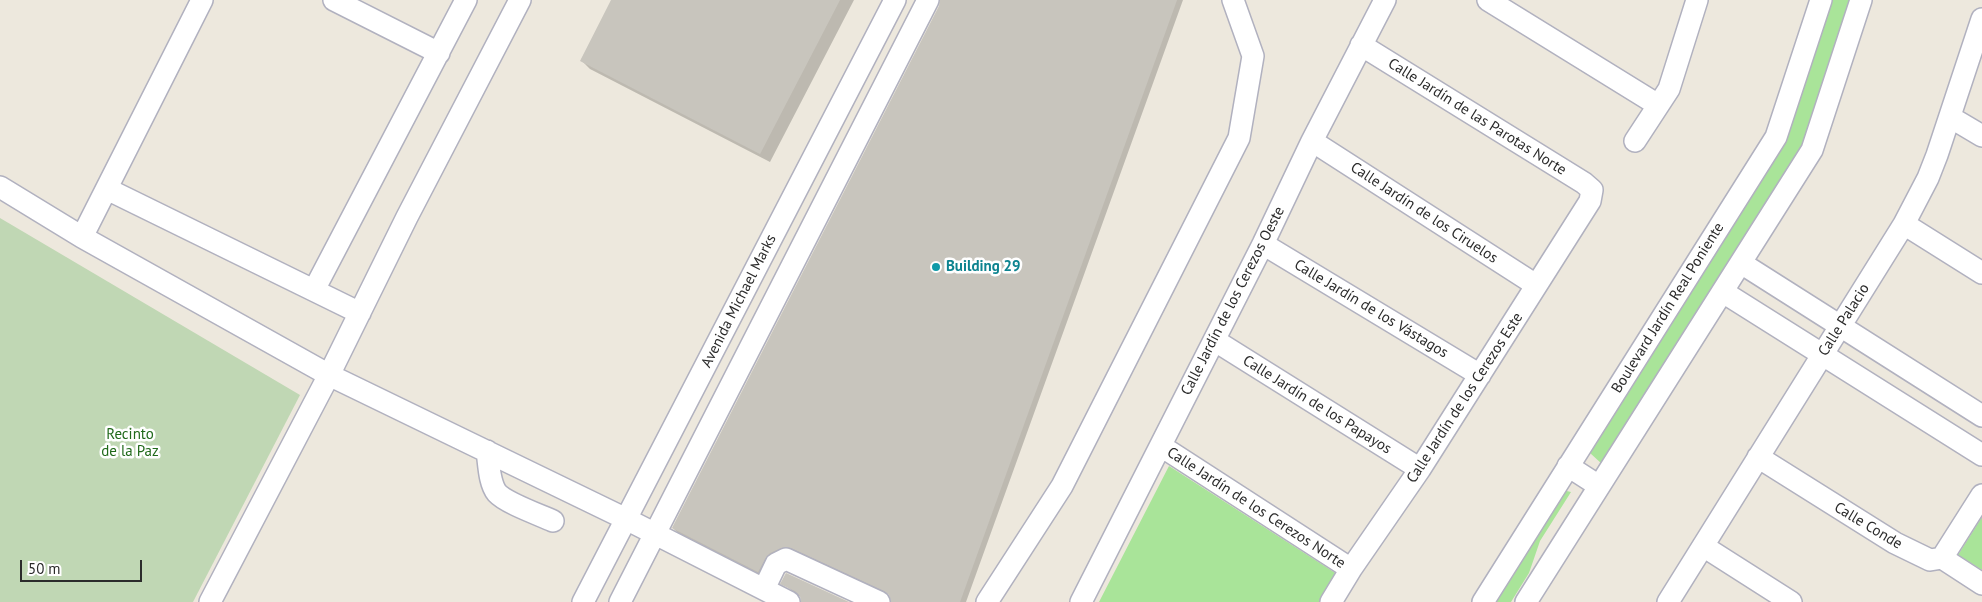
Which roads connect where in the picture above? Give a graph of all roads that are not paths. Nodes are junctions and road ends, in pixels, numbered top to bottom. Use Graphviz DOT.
graph roads {
  1 [pos="202,0"];
  2 [pos="334,0"];
  3 [pos="466,0"];
  4 [pos="520,0"];
  5 [pos="895,0"];
  6 [pos="928,0"];
  7 [pos="1233,0"];
  8 [pos="1385,0"];
  9 [pos="1488,0"];
  10 [pos="1821,0"];
  11 [pos="1861,0"];
  12 [pos="1693,2"];
  13 [pos="1982,19"];
  14 [pos="1362,45"];
  15 [pos="438,53"];
  16 [pos="1658,105"];
  17 [pos="1950,117"];
  18 [pos="1982,136"];
  19 [pos="1312,141"];
  20 [pos="1635,141"];
  21 [pos="0,187"];
  22 [pos="107,189"];
  23 [pos="1592,190"];
  24 [pos="1904,224"];
  25 [pos="82,237"];
  26 [pos="1263,244"];
  27 [pos="1741,263"];
  28 [pos="1982,273"];
  29 [pos="1536,285"];
  30 [pos="1776,286"];
  31 [pos="314,290"];
  32 [pos="1723,292"];
  33 [pos="360,313"];
  34 [pos="1757,313"];
  35 [pos="1840,326"];
  36 [pos="1214,340"];
  37 [pos="1822,354"];
  38 [pos="329,375"];
  39 [pos="1480,375"];
  40 [pos="1982,416"];
  41 [pos="1161,446"];
  42 [pos="487,452"];
  43 [pos="1982,454"];
  44 [pos="1758,457"];
  45 [pos="1568,466"];
  46 [pos="1420,469"];
  47 [pos="1599,486"];
  48 [pos="1982,495"];
  49 [pos="626,518"];
  50 [pos="553,521"];
  51 [pos="656,534"];
  52 [pos="1703,546"];
  53 [pos="1942,558"];
  54 [pos="1351,569"];
  55 [pos="1982,584"];
  56 [pos="764,589"];
  57 [pos="587,594"];
  58 [pos="622,601"];
  59 [pos="210,602"];
  60 [pos="789,602"];
  61 [pos="879,602"];
  62 [pos="987,602"];
  63 [pos="1081,602"];
  64 [pos="1331,602"];
  65 [pos="1483,602"];
  66 [pos="1526,602"];
  67 [pos="1668,602"];
  68 [pos="1791,602"];
  1 -- 22 [label="street"];
  2 -- 15 [label="street"];
  3 -- 15 [label="street"];
  4 -- 33 [label="street"];
  5 -- 49 [label="street, Avenida Michael Marks"];
  6 -- 51 [label="street, Avenida Michael Marks"];
  7 -- 62 [label="street"];
  8 -- 14 [label="street, Calle Jardín de los Cerezos Oeste"];
  9 -- 16 [label="street"];
  10 -- 45 [label="street, Boulevard Jardín Real Poniente"];
  11 -- 27 [label="street"];
  12 -- 16 [label="street"];
  13 -- 17 [label="street, Calle Palacio"];
  14 -- 19 [label="street, Calle Jardín de los Cerezos Oeste"];
  14 -- 23 [label="street, Calle Jardín de las Parotas Norte"];
  15 -- 31 [label="street"];
  16 -- 20 [label="street"];
  17 -- 18 [label="street"];
  17 -- 24 [label="street, Calle Palacio"];
  19 -- 26 [label="street, Calle Jardín de los Cerezos Oeste"];
  19 -- 29 [label="street, Calle Jardín de los Ciruelos"];
  21 -- 25 [label="street"];
  22 -- 25 [label="street"];
  22 -- 31 [label="street"];
  23 -- 29 [label="street, Calle Jardín de los Cerezos Este"];
  24 -- 28 [label="street"];
  24 -- 35 [label="street, Calle Palacio"];
  25 -- 38 [label="street"];
  26 -- 36 [label="street, Calle Jardín de los Cerezos Oeste"];
  26 -- 39 [label="street, Calle Jardín de los Vástagos"];
  27 -- 30 [label="street"];
  27 -- 32 [label="street"];
  29 -- 39 [label="street, Calle Jardín de los Cerezos Este"];
  30 -- 34 [label="street"];
  30 -- 35 [label="street"];
  31 -- 33 [label="street"];
  32 -- 34 [label="street"];
  32 -- 47 [label="street"];
  33 -- 38 [label="street"];
  34 -- 37 [label="street"];
  35 -- 37 [label="street, Calle Palacio"];
  35 -- 40 [label="street"];
  36 -- 41 [label="street, Calle Jardín de los Cerezos Oeste"];
  36 -- 46 [label="street, Calle Jardín de los Papayos"];
  37 -- 43 [label="street"];
  37 -- 44 [label="street, Calle Palacio"];
  38 -- 42 [label="street"];
  38 -- 59 [label="street"];
  39 -- 46 [label="street, Calle Jardín de los Cerezos Este"];
  41 -- 54 [label="street, Calle Jardín de los Cerezos Norte"];
  41 -- 63 [label="street, Calle Jardín de los Cerezos Oeste"];
  42 -- 49 [label="street"];
  42 -- 50 [label="street"];
  44 -- 52 [label="street, Calle Palacio"];
  44 -- 53 [label="street, Calle Conde"];
  45 -- 47 [label="street"];
  45 -- 65 [label="street, Boulevard Jardín Real Poniente"];
  46 -- 54 [label="street, Calle Jardín de los Cerezos Este"];
  47 -- 66 [label="street"];
  48 -- 53 [label="street"];
  49 -- 51 [label="street"];
  49 -- 57 [label="street, Avenida Michael Marks"];
  51 -- 56 [label="street"];
  51 -- 58 [label="street, Avenida Michael Marks"];
  52 -- 67 [label="street, Calle Palacio"];
  52 -- 68 [label="street"];
  53 -- 55 [label="street, Calle Conde"];
  54 -- 64 [label="street, Calle Jardín de los Cerezos Este"];
  56 -- 60 [label="street"];
  56 -- 61 [label="street"];
  57 -- 58 [label="street"];
}
